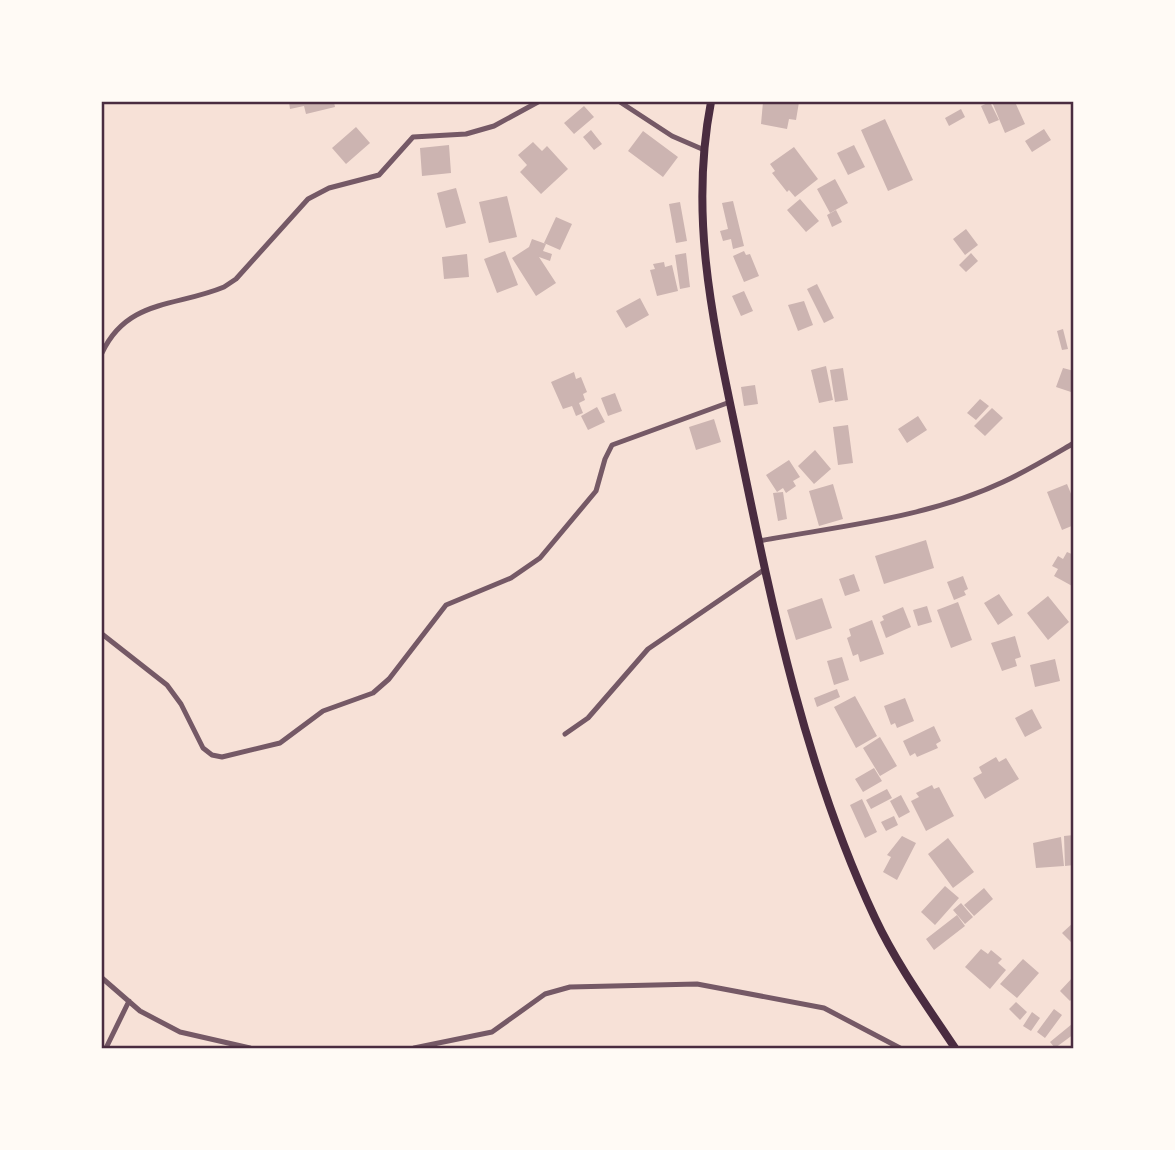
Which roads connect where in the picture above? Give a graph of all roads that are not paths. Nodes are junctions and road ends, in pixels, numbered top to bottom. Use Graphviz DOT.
graph roads {
  1 [pos="538,102"];
  2 [pos="620,102"];
  3 [pos="711,102"];
  4 [pos="702,149"];
  5 [pos="102,353"];
  6 [pos="730,402"];
  7 [pos="1073,443"];
  8 [pos="759,541"];
  9 [pos="765,569"];
  10 [pos="102,634"];
  11 [pos="565,734"];
  12 [pos="102,978"];
  13 [pos="130,1001"];
  14 [pos="106,1048"];
  15 [pos="250,1048"];
  16 [pos="414,1048"];
  17 [pos="900,1048"];
  18 [pos="955,1048"];
  1 -- 5 [label="street"];
  2 -- 4 [label="street"];
  3 -- 4 [label="main road"];
  4 -- 6 [label="main road"];
  6 -- 8 [label="main road"];
  6 -- 10 [label="street"];
  7 -- 8 [label="street"];
  8 -- 9 [label="main road"];
  9 -- 11 [label="street"];
  9 -- 18 [label="main road"];
  12 -- 13 [label="street"];
  13 -- 14 [label="street"];
  13 -- 15 [label="street"];
  16 -- 17 [label="street"];
}
